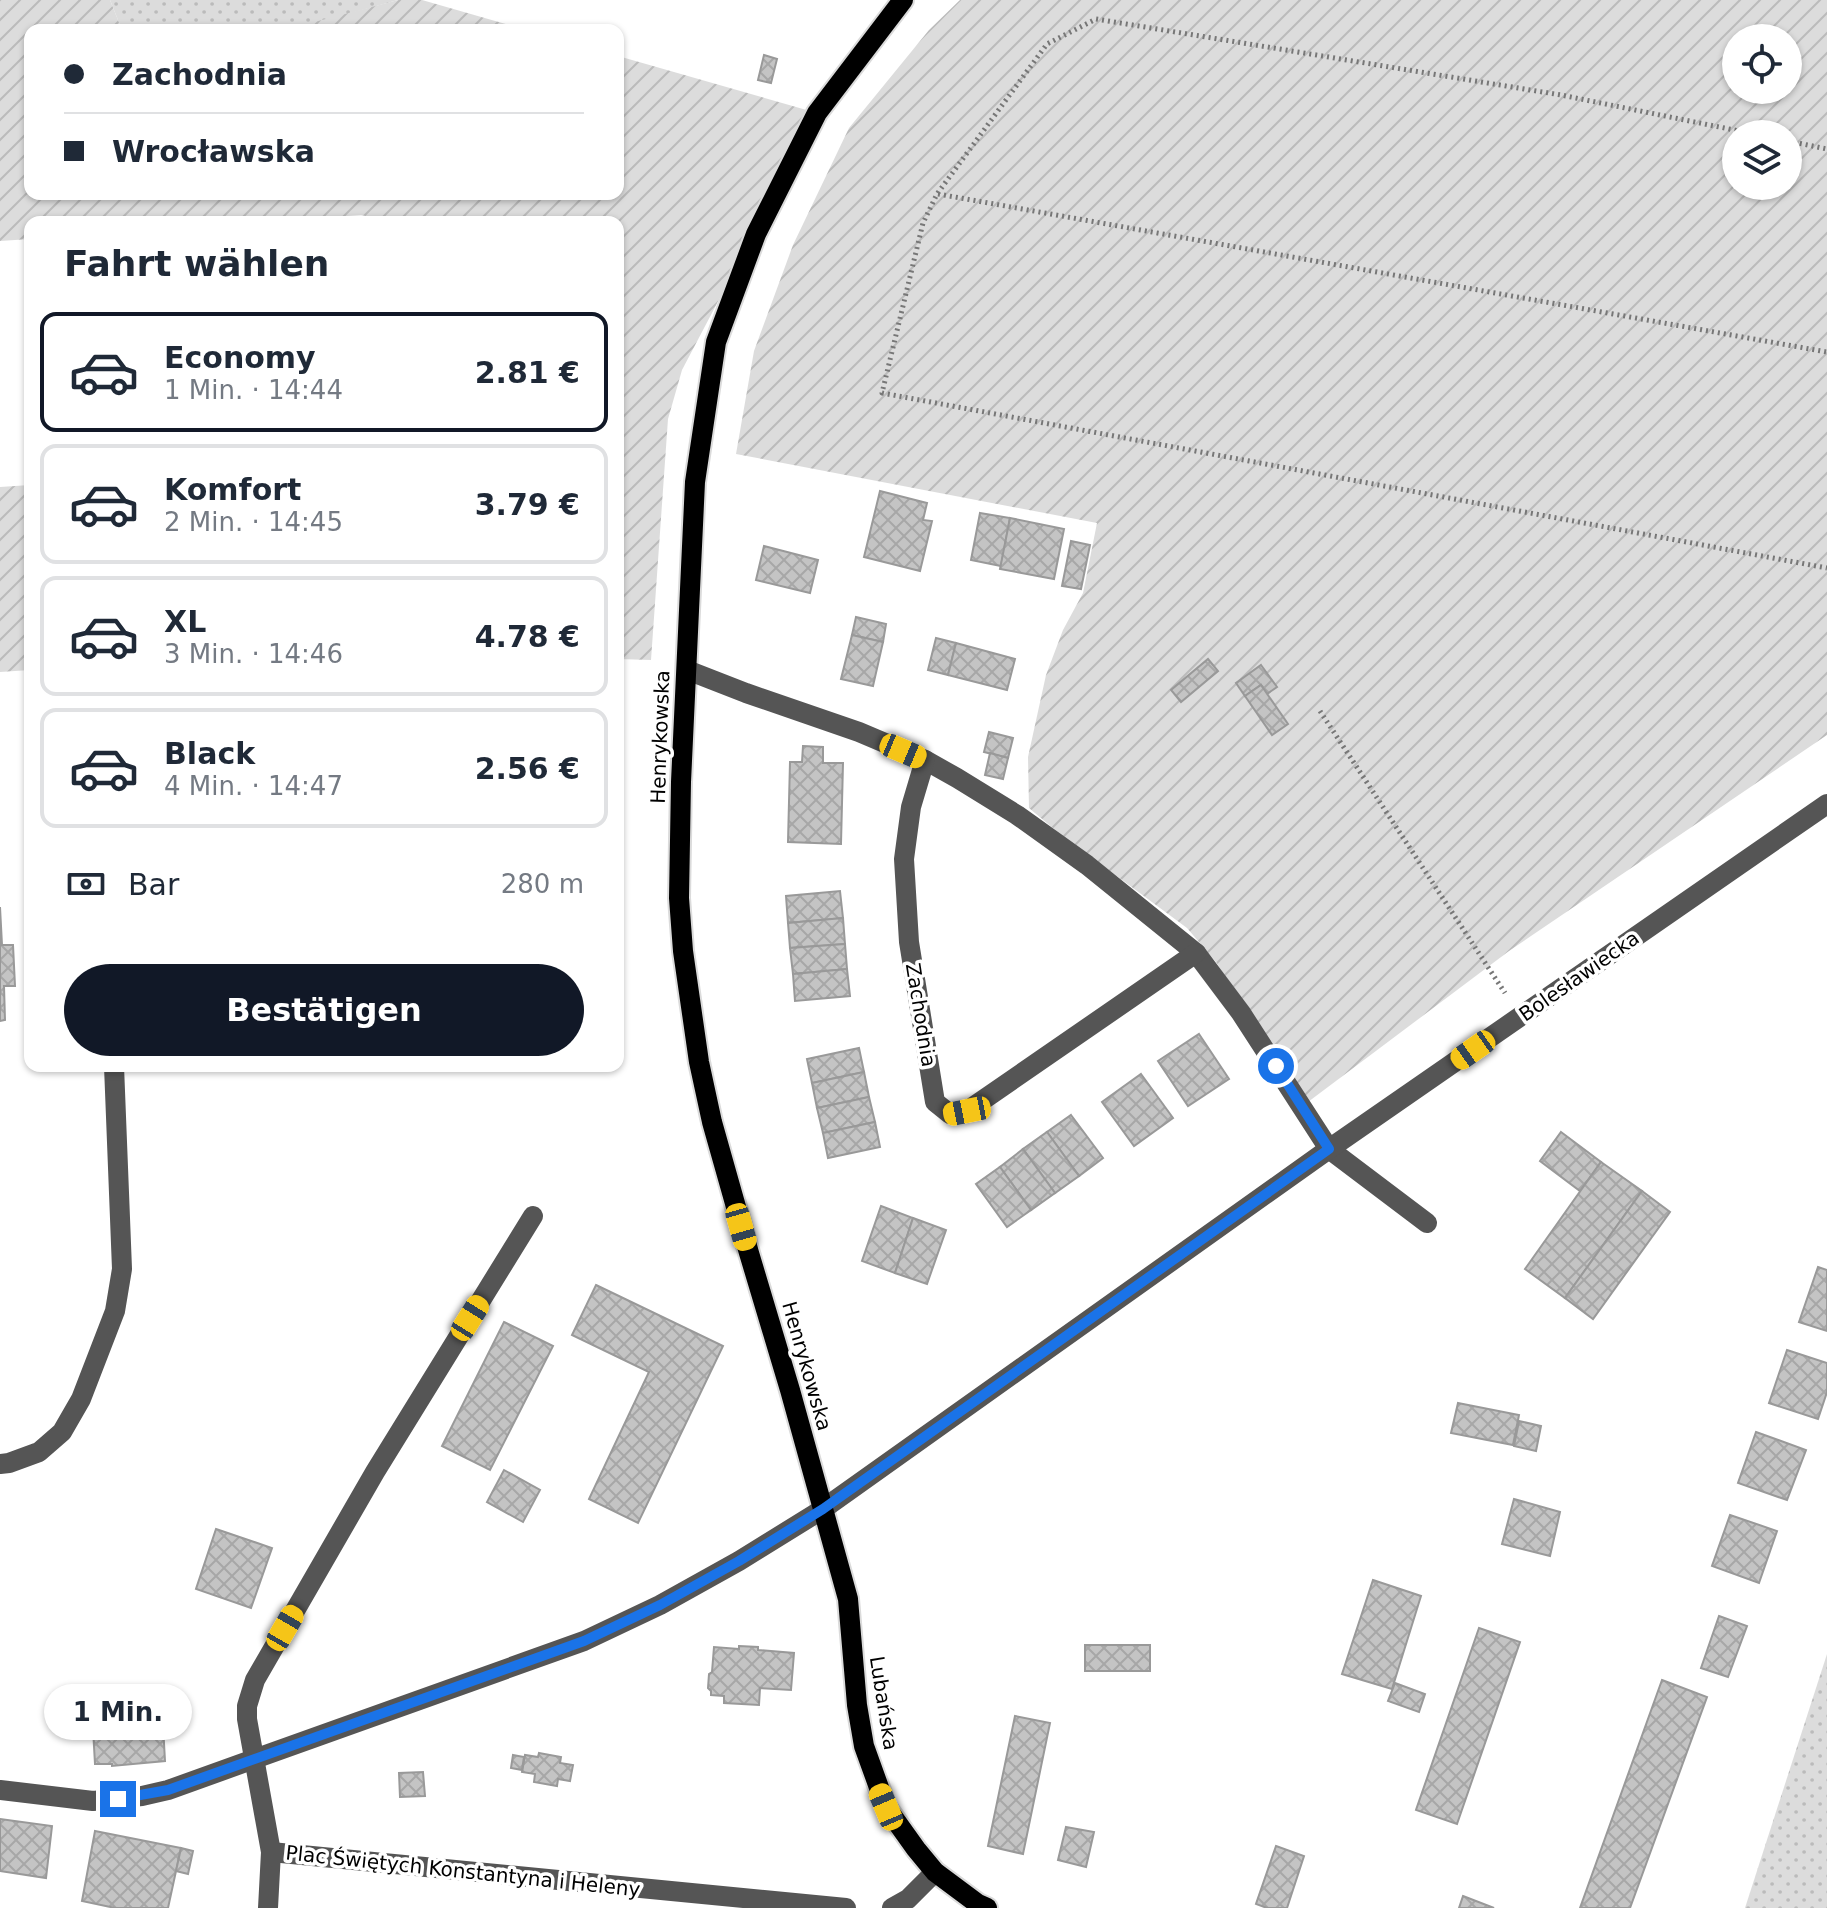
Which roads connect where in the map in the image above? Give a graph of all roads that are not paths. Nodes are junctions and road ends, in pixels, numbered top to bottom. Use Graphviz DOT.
graph roads {
  1 [pos="903,0"];
  2 [pos="687,670"];
  3 [pos="925,760"];
  4 [pos="1827,804"];
  5 [pos="1196,953"];
  6 [pos="114,1072"];
  7 [pos="1329,1149"];
  8 [pos="533,1216"];
  9 [pos="1427,1223"];
  10 [pos="0,1464"];
  11 [pos="823,1509"];
  12 [pos="253,1760"];
  13 [pos="0,1790"];
  14 [pos="271,1852"];
  15 [pos="935,1872"];
  16 [pos="268,1908"];
  17 [pos="846,1908"];
  18 [pos="892,1908"];
  19 [pos="987,1908"];
  1 -- 2 [label="main road, Henrykowska"];
  2 -- 3 [label="street"];
  2 -- 11 [label="main road, Henrykowska"];
  3 -- 5 [label="street"];
  3 -- 5 [label="street, Zachodnia"];
  4 -- 7 [label="street, Bolesławiecka"];
  5 -- 7 [label="street"];
  6 -- 10 [label="street"];
  7 -- 9 [label="street"];
  7 -- 11 [label="street, Bolesławiecka"];
  8 -- 12 [label="street"];
  11 -- 12 [label="street, Bolesławiecka"];
  11 -- 15 [label="main road, Lubańska"];
  12 -- 13 [label="street, Bolesławiecka"];
  12 -- 14 [label="street"];
  14 -- 16 [label="street"];
  14 -- 17 [label="street, Plac Świętych Konstantyna i Heleny"];
  15 -- 18 [label="street"];
  15 -- 19 [label="main road, Lubańska"];
}
